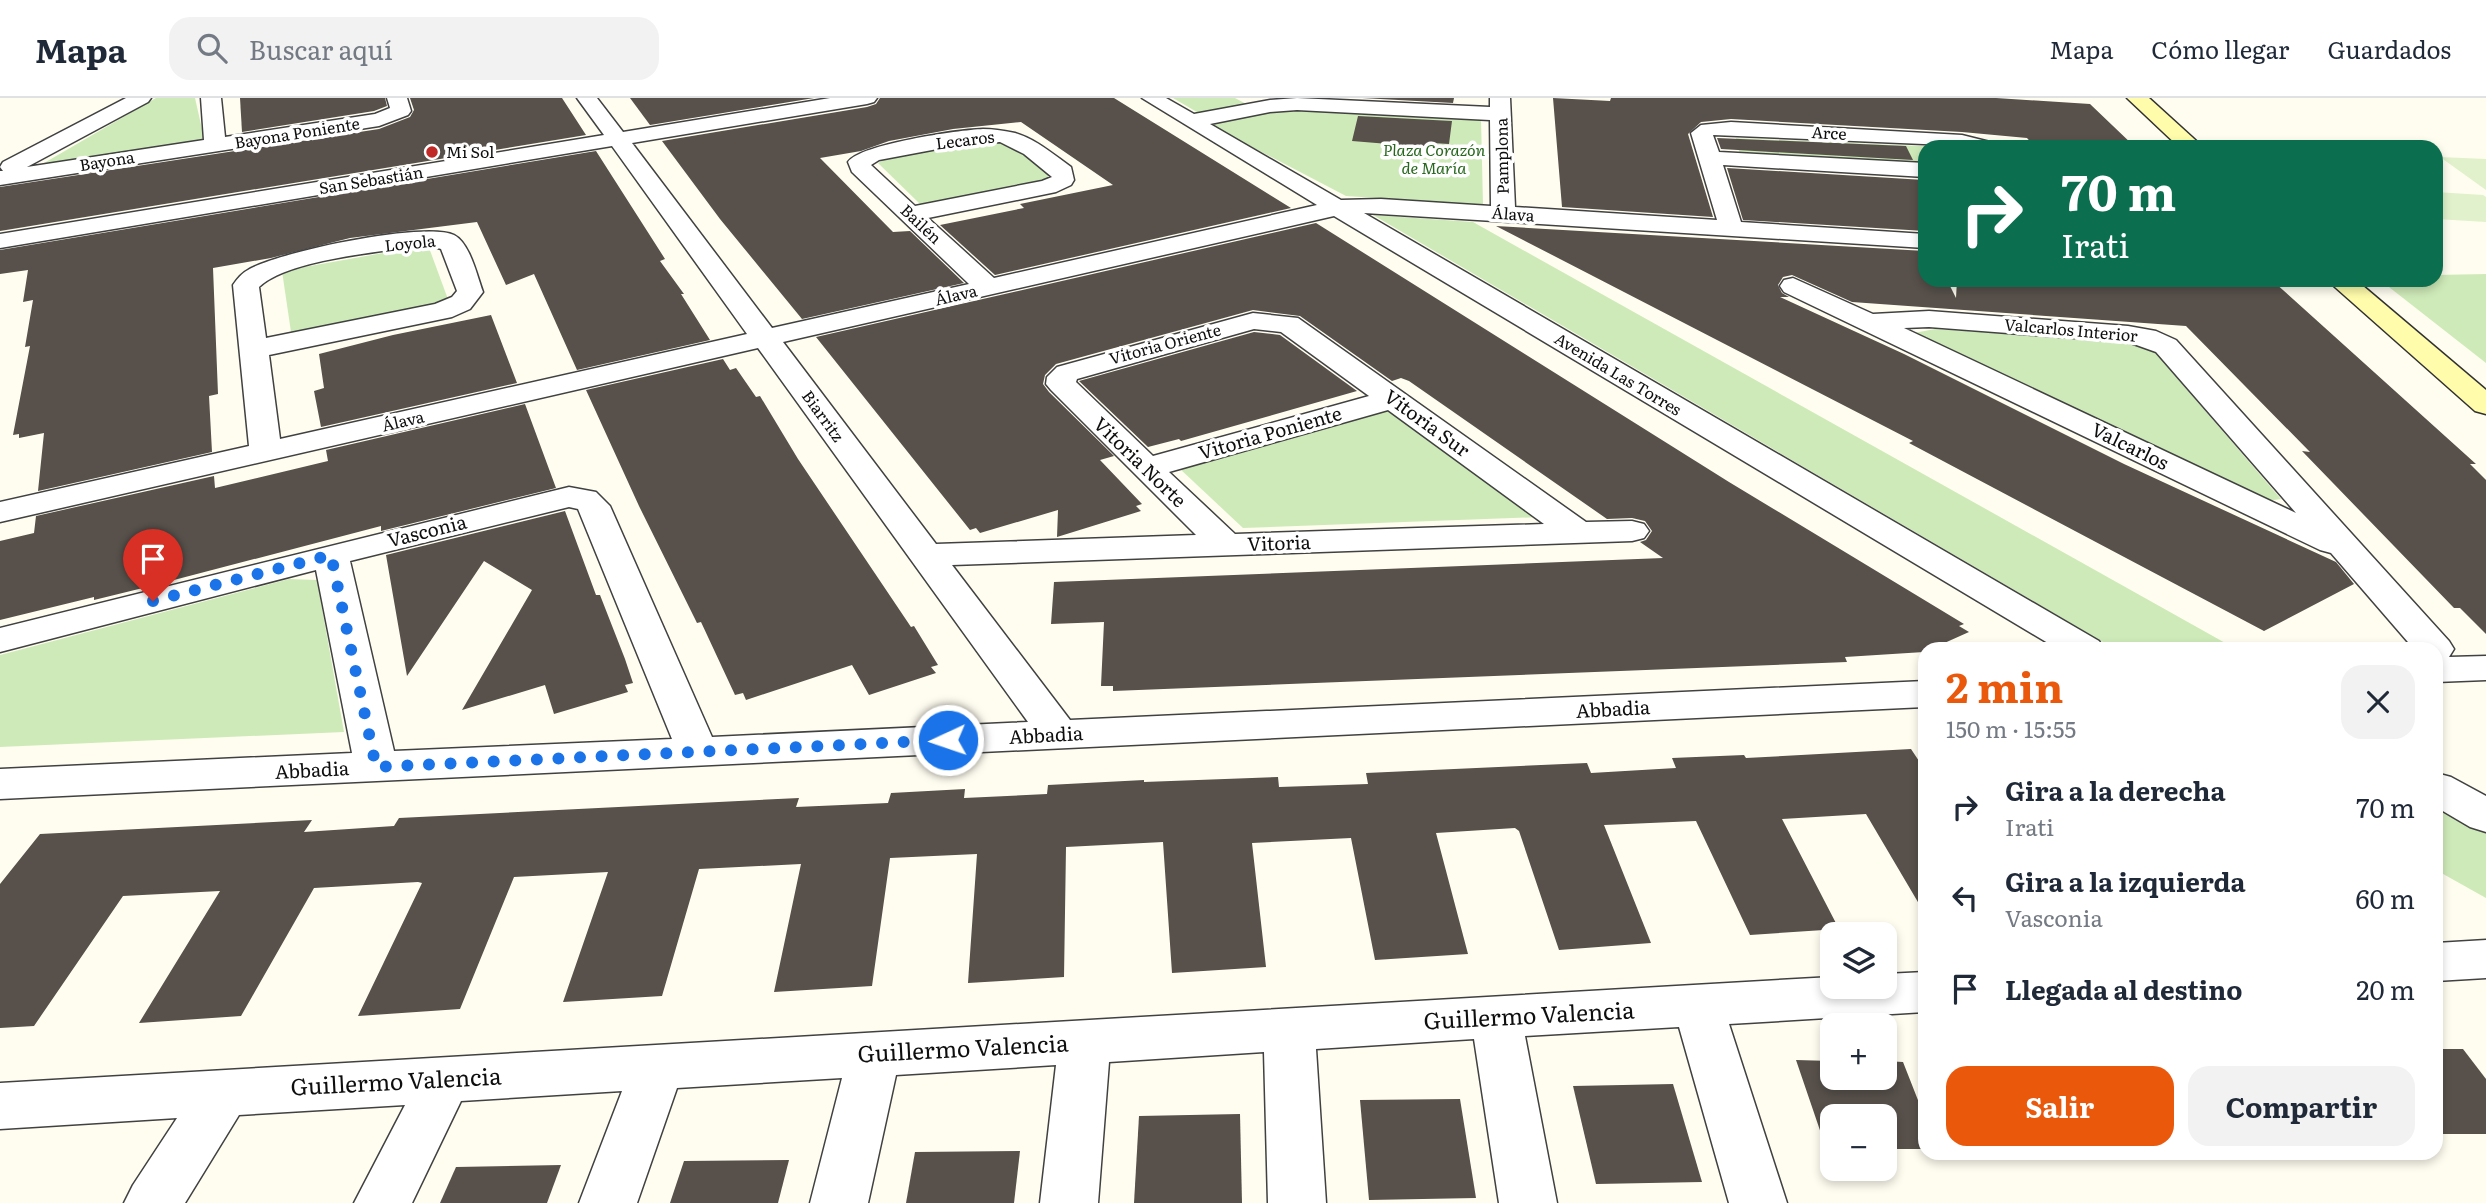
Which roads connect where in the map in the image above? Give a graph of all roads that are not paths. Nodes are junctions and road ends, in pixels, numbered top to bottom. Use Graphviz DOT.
graph roads {
  1 [pos="141,98"];
  2 [pos="211,98"];
  3 [pos="397,98"];
  4 [pos="587,98"];
  5 [pos="867,98"];
  6 [pos="1152,98"];
  7 [pos="2137,98"];
  8 [pos="787,104"];
  9 [pos="1501,106"];
  10 [pos="1191,121"];
  11 [pos="618,139"];
  12 [pos="1945,140"];
  13 [pos="2184,140"];
  14 [pos="215,145"];
  15 [pos="1710,158"];
  16 [pos="862,159"];
  17 [pos="1918,170"];
  18 [pos="0,173"];
  19 [pos="0,178"];
  20 [pos="1337,208"];
  21 [pos="911,214"];
  22 [pos="1503,214"];
  23 [pos="1731,228"];
  24 [pos="1918,240"];
  25 [pos="0,241"];
  26 [pos="1793,286"];
  27 [pos="988,287"];
  28 [pos="2348,287"];
  29 [pos="1271,321"];
  30 [pos="1870,322"];
  31 [pos="766,338"];
  32 [pos="254,348"];
  33 [pos="1062,377"];
  34 [pos="1393,399"];
  35 [pos="2486,405"];
  36 [pos="266,452"];
  37 [pos="1146,468"];
  38 [pos="0,512"];
  39 [pos="1632,531"];
  40 [pos="1579,533"];
  41 [pos="1226,545"];
  42 [pos="2346,550"];
  43 [pos="331,555"];
  44 [pos="926,555"];
  45 [pos="0,640"];
  46 [pos="2073,642"];
  47 [pos="2431,642"];
  48 [pos="1918,694"];
  49 [pos="1059,735"];
  50 [pos="698,752"];
  51 [pos="376,767"];
  52 [pos="0,784"];
  53 [pos="2443,792"];
  54 [pos="2486,816"];
  55 [pos="2486,959"];
  56 [pos="2443,962"];
  57 [pos="1918,992"];
  58 [pos="1698,1006"];
  59 [pos="1496,1018"];
  60 [pos="1289,1030"];
  61 [pos="1085,1042"];
  62 [pos="874,1055"];
  63 [pos="658,1067"];
  64 [pos="445,1079"];
  65 [pos="224,1092"];
  66 [pos="0,1106"];
  67 [pos="153,1203"];
  68 [pos="383,1203"];
  69 [pos="608,1203"];
  70 [pos="839,1203"];
  71 [pos="1069,1203"];
  72 [pos="1297,1203"];
  73 [pos="1528,1203"];
  74 [pos="1758,1203"];
  1 -- 18 [label="street"];
  2 -- 14 [label="street"];
  3 -- 14 [label="street, Bayona Poniente"];
  4 -- 11 [label="street, Biarritz"];
  5 -- 8 [label="street, San Sebastián"];
  6 -- 10 [label="street, Avenida Las Torres"];
  7 -- 13 [label="main road"];
  8 -- 11 [label="street, San Sebastián"];
  9 -- 10 [label="street"];
  9 -- 22 [label="street, Pamplona"];
  10 -- 20 [label="street, Avenida Las Torres"];
  11 -- 25 [label="street, San Sebastián"];
  11 -- 31 [label="street, Biarritz"];
  12 -- 15 [label="street, Arce"];
  14 -- 19 [label="street, Bayona"];
  15 -- 17 [label="street, Arce"];
  15 -- 23 [label="street, Arce"];
  16 -- 21 [label="street, Bailén"];
  16 -- 21 [label="street, Lecaros"];
  20 -- 22 [label="street, Álava"];
  20 -- 27 [label="street, Álava"];
  20 -- 46 [label="street, Avenida Las Torres"];
  21 -- 27 [label="street, Bailén"];
  22 -- 23 [label="street, Álava"];
  23 -- 24 [label="street, Álava"];
  26 -- 30 [label="street, Valcarlos"];
  27 -- 31 [label="street, Álava"];
  28 -- 35 [label="main road"];
  29 -- 33 [label="street, Vitoria Oriente"];
  29 -- 34 [label="street, Vitoria Sur"];
  30 -- 42 [label="street, Valcarlos"];
  30 -- 42 [label="street, Valcarlos Interior"];
  31 -- 36 [label="street, Álava"];
  31 -- 44 [label="street, Biarritz"];
  32 -- 32 [label="street, Loyola"];
  32 -- 36 [label="street, Loyola"];
  33 -- 37 [label="street, Vitoria Norte"];
  34 -- 37 [label="street, Vitoria Poniente"];
  34 -- 40 [label="street, Vitoria Sur"];
  36 -- 38 [label="street, Álava"];
  37 -- 41 [label="street, Vitoria Norte"];
  39 -- 40 [label="street, Vitoria"];
  40 -- 41 [label="street, Vitoria"];
  41 -- 44 [label="street, Vitoria"];
  42 -- 47 [label="street, Valcarlos"];
  43 -- 45 [label="street, Vasconia"];
  43 -- 50 [label="street, Vasconia"];
  43 -- 51 [label="street"];
  44 -- 49 [label="street, Biarritz"];
  48 -- 49 [label="street, Abbadia"];
  49 -- 50 [label="street, Abbadia"];
  50 -- 51 [label="street, Abbadia"];
  51 -- 52 [label="street, Abbadia"];
  53 -- 54 [label="street"];
  55 -- 56 [label="street"];
  57 -- 58 [label="street, Guillermo Valencia"];
  58 -- 59 [label="street, Guillermo Valencia"];
  58 -- 74 [label="street"];
  59 -- 60 [label="street, Guillermo Valencia"];
  59 -- 73 [label="street"];
  60 -- 61 [label="street, Guillermo Valencia"];
  60 -- 72 [label="street"];
  61 -- 62 [label="street, Guillermo Valencia"];
  61 -- 71 [label="street"];
  62 -- 63 [label="street, Guillermo Valencia"];
  62 -- 70 [label="street"];
  63 -- 64 [label="street, Guillermo Valencia"];
  63 -- 69 [label="street"];
  64 -- 65 [label="street, Guillermo Valencia"];
  64 -- 68 [label="street"];
  65 -- 66 [label="street, Guillermo Valencia"];
  65 -- 67 [label="street"];
}
